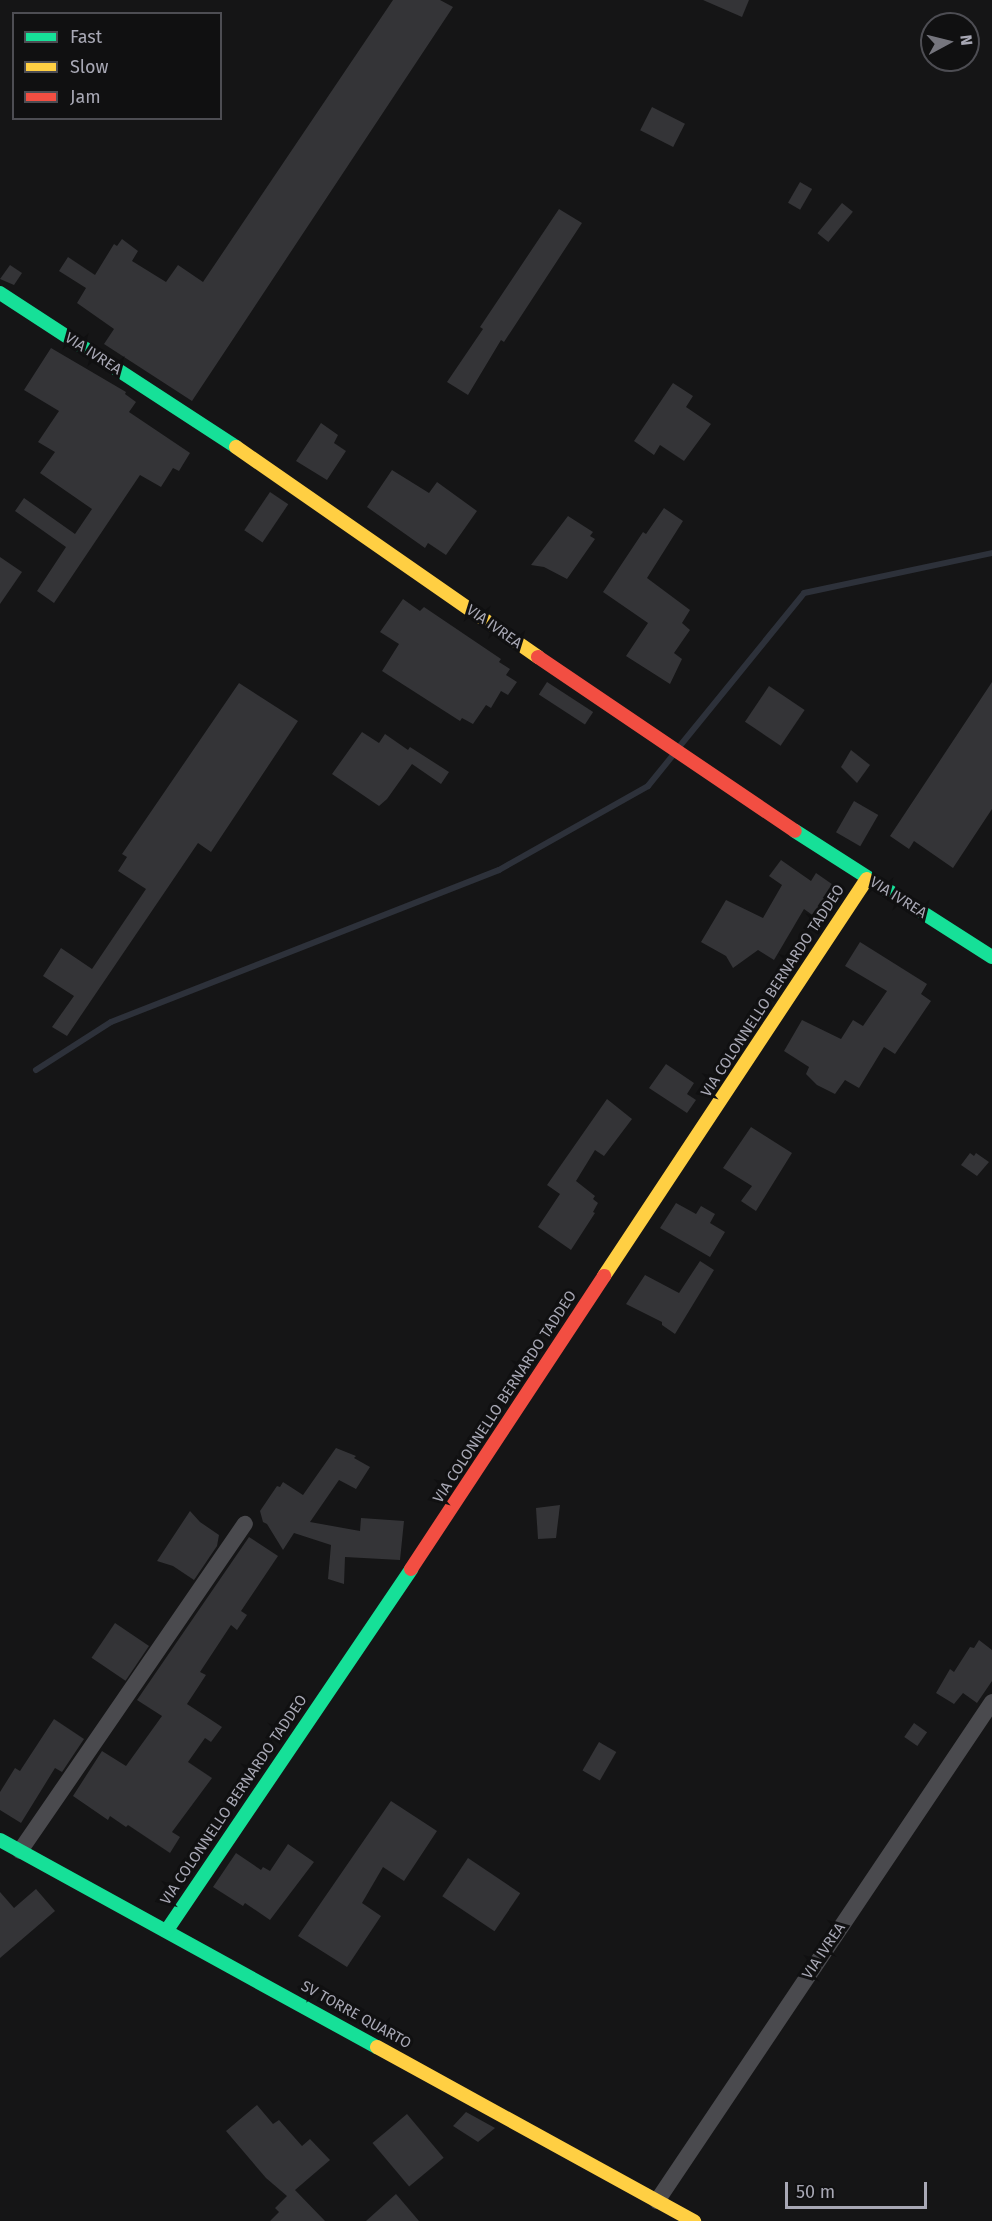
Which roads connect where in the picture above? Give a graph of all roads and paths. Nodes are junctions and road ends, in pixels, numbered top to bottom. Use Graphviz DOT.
graph roads {
  1 [pos="0,293"];
  2 [pos="867,879"];
  3 [pos="992,957"];
  4 [pos="245,1524"];
  5 [pos="992,1702"];
  6 [pos="0,1840"];
  7 [pos="20,1851"];
  8 [pos="166,1930"];
  9 [pos="657,2201"];
  10 [pos="694,2221"];
  1 -- 2 [label="street, VIA IVREA"];
  2 -- 3 [label="street, VIA IVREA"];
  2 -- 8 [label="street, VIA COLONNELLO BERNARDO TADDEO"];
  4 -- 7 [label="street"];
  5 -- 9 [label="street, VIA IVREA"];
  6 -- 7 [label="street, SV TORRE QUARTO"];
  7 -- 8 [label="street, SV TORRE QUARTO"];
  8 -- 9 [label="street, SV TORRE QUARTO"];
  9 -- 10 [label="street, SV TORRE QUARTO"];
}
